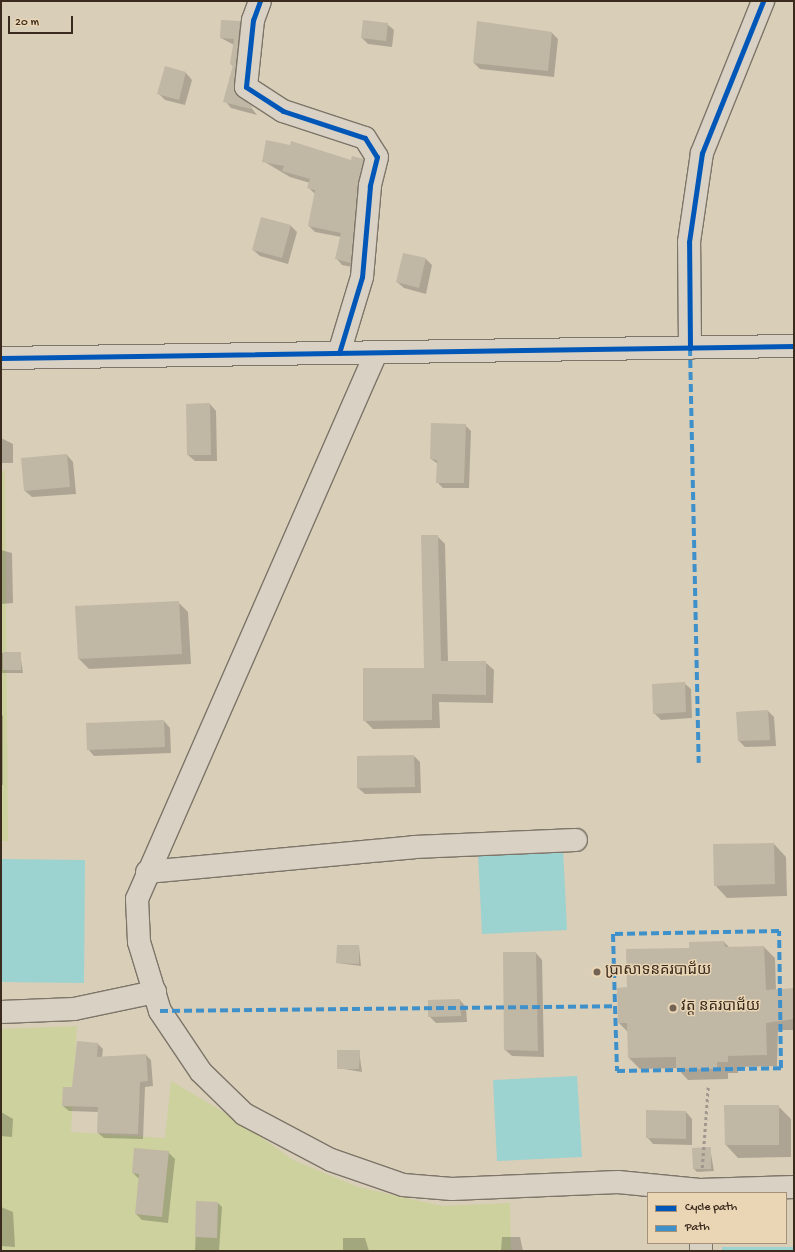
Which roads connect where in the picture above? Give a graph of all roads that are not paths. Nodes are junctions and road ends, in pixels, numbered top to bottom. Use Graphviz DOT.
graph roads {
  1 [pos="260,1"];
  2 [pos="763,1"];
  3 [pos="794,346"];
  4 [pos="690,348"];
  5 [pos="339,352"];
  6 [pos="376,353"];
  7 [pos="1,358"];
  8 [pos="576,840"];
  9 [pos="147,872"];
  10 [pos="155,992"];
  11 [pos="1,1012"];
  12 [pos="794,1187"];
  13 [pos="700,1192"];
  1 -- 5 [label="street"];
  2 -- 4 [label="street"];
  3 -- 4 [label="street"];
  4 -- 6 [label="street"];
  5 -- 6 [label="street"];
  5 -- 7 [label="street"];
  6 -- 9 [label="street"];
  8 -- 9 [label="street"];
  9 -- 10 [label="street"];
  10 -- 11 [label="street"];
  10 -- 13 [label="street"];
  12 -- 13 [label="street"];
}
